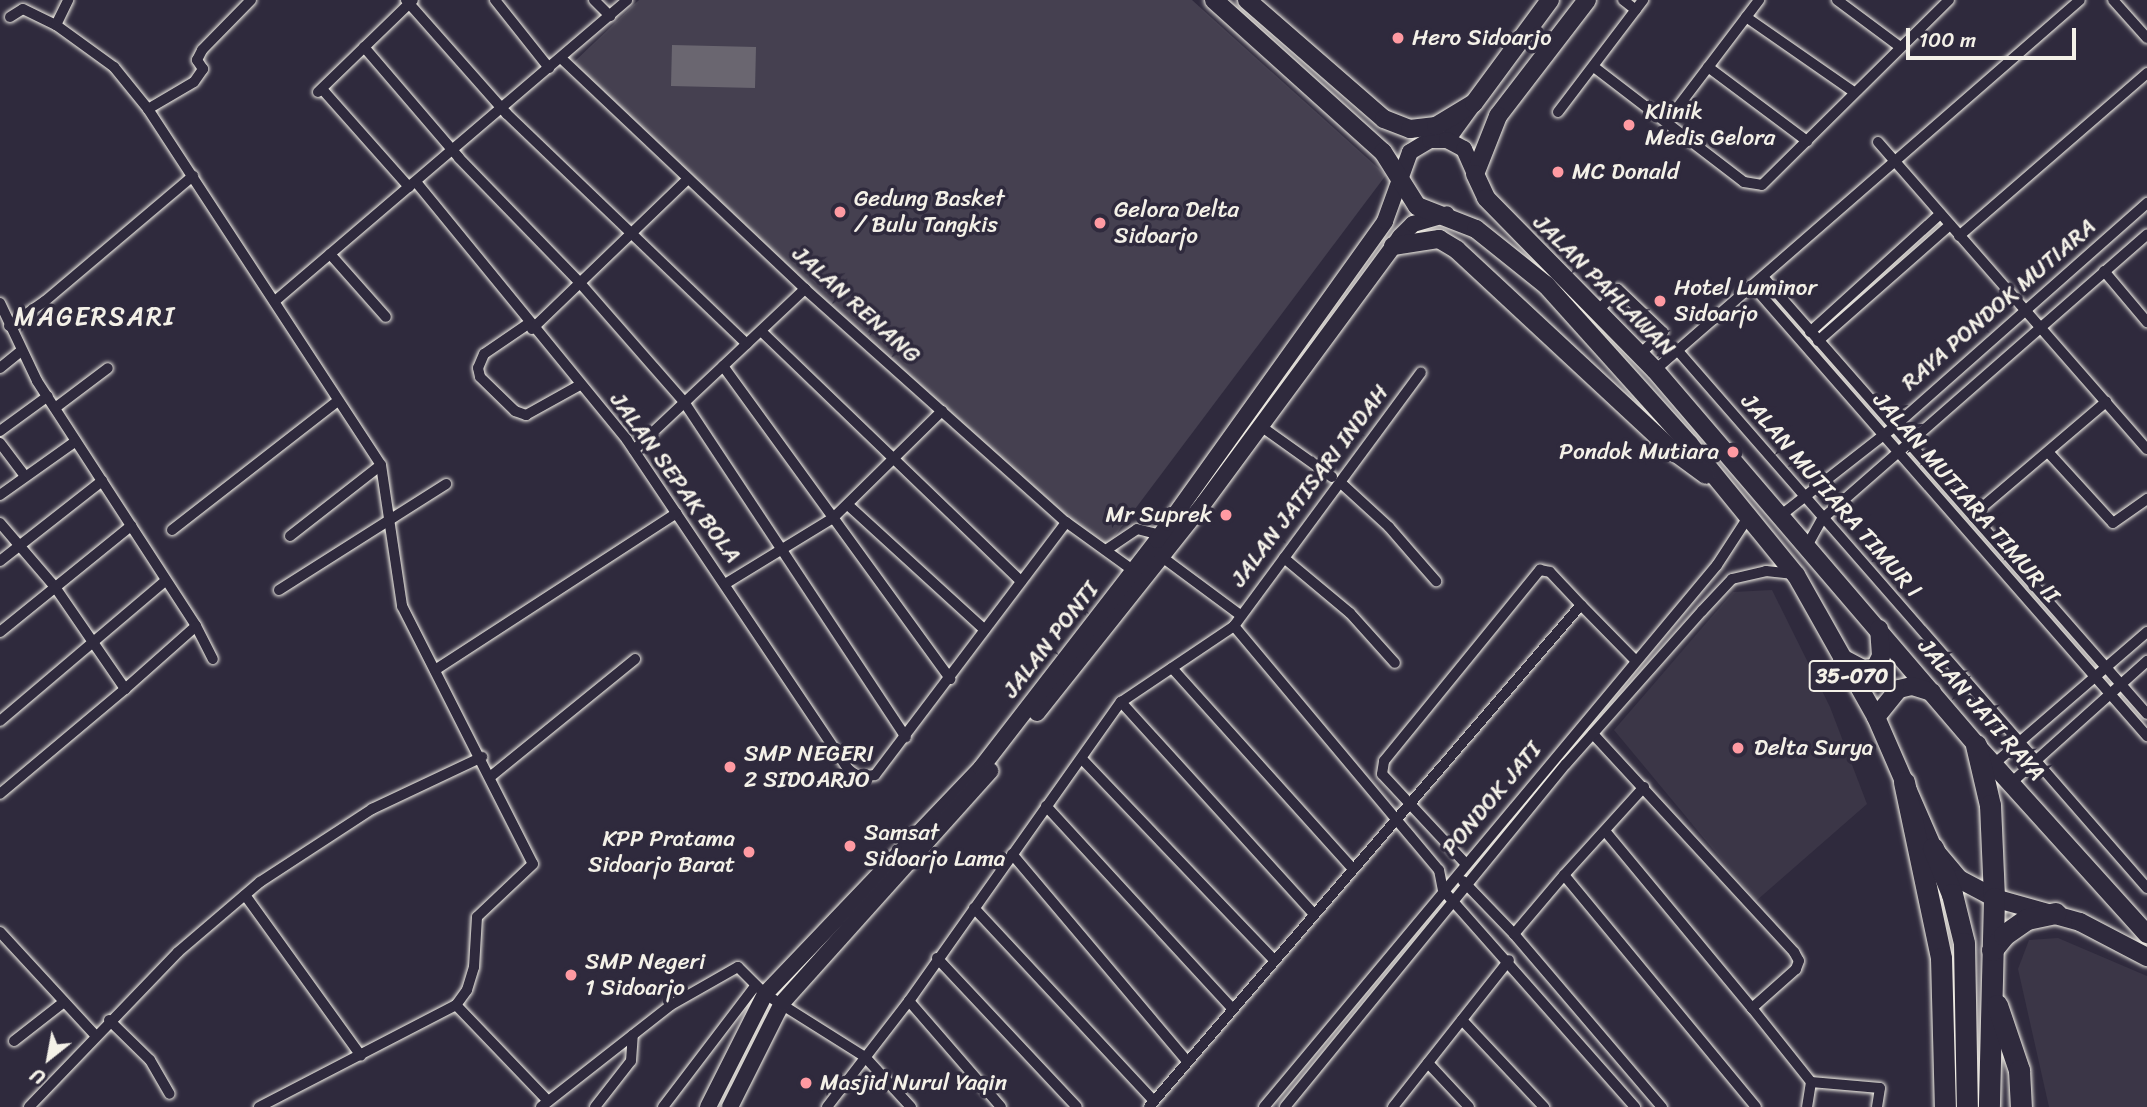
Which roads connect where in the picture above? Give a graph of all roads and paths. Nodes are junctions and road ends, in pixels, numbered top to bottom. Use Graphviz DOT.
graph roads {
  1 [pos="68,0"];
  2 [pos="251,0"];
  3 [pos="495,0"];
  4 [pos="594,0"];
  5 [pos="627,0"];
  6 [pos="1214,0"];
  7 [pos="1247,0"];
  8 [pos="1550,0"];
  9 [pos="1587,0"];
  10 [pos="1623,0"];
  11 [pos="1643,0"];
  12 [pos="1759,0"];
  13 [pos="1837,0"];
  14 [pos="1949,0"];
  15 [pos="2080,0"];
  16 [pos="2113,0"];
  17 [pos="410,1"];
  18 [pos="1636,10"];
  19 [pos="610,16"];
  20 [pos="10,17"];
  21 [pos="1746,17"];
  22 [pos="56,25"];
  23 [pos="2147,38"];
  24 [pos="1899,46"];
  25 [pos="364,47"];
  26 [pos="561,58"];
  27 [pos="1596,64"];
  28 [pos="550,68"];
  29 [pos="1708,68"];
  30 [pos="2147,73"];
  31 [pos="1854,92"];
  32 [pos="148,109"];
  33 [pos="502,109"];
  34 [pos="1558,112"];
  35 [pos="1669,118"];
  36 [pos="1441,133"];
  37 [pos="1807,141"];
  38 [pos="1878,142"];
  39 [pos="453,151"];
  40 [pos="1894,162"];
  41 [pos="1475,174"];
  42 [pos="193,176"];
  43 [pos="1400,177"];
  44 [pos="688,179"];
  45 [pos="412,184"];
  46 [pos="2147,203"];
  47 [pos="1447,214"];
  48 [pos="1940,214"];
  49 [pos="1950,225"];
  50 [pos="2147,234"];
  51 [pos="630,236"];
  52 [pos="1959,236"];
  53 [pos="1393,246"];
  54 [pos="330,254"];
  55 [pos="2104,271"];
  56 [pos="1764,278"];
  57 [pos="580,284"];
  58 [pos="1754,287"];
  59 [pos="805,289"];
  60 [pos="275,301"];
  61 [pos="0,305"];
  62 [pos="1599,310"];
  63 [pos="2025,311"];
  64 [pos="386,317"];
  65 [pos="2147,322"];
  66 [pos="9,326"];
  67 [pos="530,327"];
  68 [pos="2038,327"];
  69 [pos="761,331"];
  70 [pos="1814,336"];
  71 [pos="747,344"];
  72 [pos="21,351"];
  73 [pos="1678,351"];
  74 [pos="1640,354"];
  75 [pos="723,366"];
  76 [pos="0,368"];
  77 [pos="108,368"];
  78 [pos="1655,370"];
  79 [pos="1422,372"];
  80 [pos="580,386"];
  81 [pos="48,396"];
  82 [pos="338,401"];
  83 [pos="684,402"];
  84 [pos="2106,402"];
  85 [pos="55,408"];
  86 [pos="942,411"];
  87 [pos="1895,426"];
  88 [pos="1262,427"];
  89 [pos="0,431"];
  90 [pos="1883,435"];
  91 [pos="76,441"];
  92 [pos="1909,442"];
  93 [pos="0,443"];
  94 [pos="2147,449"];
  95 [pos="634,450"];
  96 [pos="1898,452"];
  97 [pos="2048,452"];
  98 [pos="896,461"];
  99 [pos="381,465"];
  100 [pos="25,476"];
  101 [pos="1336,480"];
  102 [pos="102,481"];
  103 [pos="446,484"];
  104 [pos="0,495"];
  105 [pos="1733,497"];
  106 [pos="1198,499"];
  107 [pos="1805,499"];
  108 [pos="2147,499"];
  109 [pos="848,505"];
  110 [pos="677,513"];
  111 [pos="1973,514"];
  112 [pos="1749,516"];
  113 [pos="1780,516"];
  114 [pos="387,517"];
  115 [pos="833,518"];
  116 [pos="1822,519"];
  117 [pos="1066,522"];
  118 [pos="0,523"];
  119 [pos="131,526"];
  120 [pos="172,530"];
  121 [pos="1161,535"];
  122 [pos="290,536"];
  123 [pos="19,546"];
  124 [pos="1807,546"];
  125 [pos="780,547"];
  126 [pos="1106,550"];
  127 [pos="1162,557"];
  128 [pos="1284,558"];
  129 [pos="0,561"];
  130 [pos="1717,565"];
  131 [pos="1134,570"];
  132 [pos="1797,575"];
  133 [pos="1732,579"];
  134 [pos="1021,581"];
  135 [pos="1436,581"];
  136 [pos="164,582"];
  137 [pos="725,583"];
  138 [pos="55,587"];
  139 [pos="279,590"];
  140 [pos="1581,606"];
  141 [pos="1237,621"];
  142 [pos="196,626"];
  143 [pos="1879,629"];
  144 [pos="985,630"];
  145 [pos="0,632"];
  146 [pos="2147,632"];
  147 [pos="92,641"];
  148 [pos="1841,657"];
  149 [pos="213,659"];
  150 [pos="635,659"];
  151 [pos="1636,661"];
  152 [pos="2147,661"];
  153 [pos="1395,663"];
  154 [pos="1172,668"];
  155 [pos="2106,668"];
  156 [pos="435,670"];
  157 [pos="2096,677"];
  158 [pos="950,679"];
  159 [pos="2121,684"];
  160 [pos="125,689"];
  161 [pos="1932,692"];
  162 [pos="2110,693"];
  163 [pos="1121,702"];
  164 [pos="2147,714"];
  165 [pos="1876,717"];
  166 [pos="0,721"];
  167 [pos="1593,734"];
  168 [pos="2147,736"];
  169 [pos="906,737"];
  170 [pos="2019,743"];
  171 [pos="1976,745"];
  172 [pos="482,757"];
  173 [pos="1082,760"];
  174 [pos="2036,760"];
  175 [pos="1994,764"];
  176 [pos="490,777"];
  177 [pos="1904,782"];
  178 [pos="2011,783"];
  179 [pos="1644,787"];
  180 [pos="0,794"];
  181 [pos="1407,805"];
  182 [pos="1046,806"];
  183 [pos="1394,820"];
  184 [pos="1605,831"];
  185 [pos="1933,848"];
  186 [pos="1012,854"];
  187 [pos="1466,864"];
  188 [pos="1351,867"];
  189 [pos="1439,870"];
  190 [pos="1564,875"];
  191 [pos="1457,876"];
  192 [pos="1469,886"];
  193 [pos="2147,888"];
  194 [pos="1443,890"];
  195 [pos="245,895"];
  196 [pos="1994,898"];
  197 [pos="1455,902"];
  198 [pos="974,908"];
  199 [pos="2055,913"];
  200 [pos="1314,914"];
  201 [pos="0,932"];
  202 [pos="1514,934"];
  203 [pos="2147,934"];
  204 [pos="1992,950"];
  205 [pos="2147,957"];
  206 [pos="937,958"];
  207 [pos="1274,960"];
  208 [pos="1509,960"];
  209 [pos="761,990"];
  210 [pos="1993,993"];
  211 [pos="909,1001"];
  212 [pos="64,1002"];
  213 [pos="782,1003"];
  214 [pos="456,1005"];
  215 [pos="1231,1007"];
  216 [pos="1752,1009"];
  217 [pos="109,1020"];
  218 [pos="1462,1020"];
  219 [pos="95,1035"];
  220 [pos="633,1035"];
  221 [pos="14,1041"];
  222 [pos="361,1056"];
  223 [pos="865,1056"];
  224 [pos="1187,1061"];
  225 [pos="1428,1063"];
  226 [pos="1811,1082"];
  227 [pos="170,1094"];
  228 [pos="544,1104"];
  229 [pos="1152,1104"];
  230 [pos="1806,1105"];
  231 [pos="1395,1106"];
  232 [pos="29,1107"];
  233 [pos="259,1107"];
  234 [pos="596,1107"];
  235 [pos="663,1107"];
  236 [pos="708,1107"];
  237 [pos="730,1107"];
  238 [pos="827,1107"];
  239 [pos="911,1107"];
  240 [pos="1001,1107"];
  241 [pos="1077,1107"];
  242 [pos="1264,1107"];
  243 [pos="1285,1107"];
  244 [pos="1469,1107"];
  245 [pos="1544,1107"];
  246 [pos="1635,1107"];
  247 [pos="1662,1107"];
  248 [pos="1756,1107"];
  249 [pos="1877,1107"];
  250 [pos="1945,1107"];
  251 [pos="1967,1107"];
  252 [pos="1989,1107"];
  253 [pos="2021,1107"];
  1 -- 22 [label="street"];
  2 -- 32 [label="street"];
  3 -- 28 [label="street"];
  4 -- 19 [label="street"];
  5 -- 19 [label="street"];
  6 -- 43 [label="main road, JALAN PAHLAWAN"];
  7 -- 36 [label="main road"];
  8 -- 36 [label="main road"];
  9 -- 41 [label="main road"];
  10 -- 18 [label="street"];
  11 -- 18 [label="street"];
  12 -- 21 [label="street"];
  13 -- 24 [label="street"];
  14 -- 24 [label="street"];
  15 -- 40 [label="street"];
  16 -- 23 [label="street"];
  17 -- 25 [label="street"];
  17 -- 33 [label="street"];
  18 -- 27 [label="street"];
  19 -- 26 [label="street"];
  20 -- 22 [label="street"];
  21 -- 29 [label="street"];
  21 -- 31 [label="street"];
  22 -- 32 [label="street"];
  24 -- 31 [label="street"];
  25 -- 39 [label="street"];
  25 -- 45 [label="street, JALAN SEPAK BOLA"];
  26 -- 28 [label="street"];
  26 -- 44 [label="street, JALAN RENANG"];
  27 -- 34 [label="street"];
  27 -- 35 [label="street"];
  28 -- 33 [label="street"];
  29 -- 35 [label="street"];
  29 -- 37 [label="street"];
  30 -- 52 [label="street"];
  31 -- 37 [label="street"];
  32 -- 42 [label="street"];
  33 -- 39 [label="street"];
  33 -- 51 [label="street"];
  35 -- 37 [label="street"];
  36 -- 41 [label="main road, JALAN PAHLAWAN"];
  36 -- 43 [label="main road"];
  38 -- 40 [label="street"];
  39 -- 45 [label="street"];
  39 -- 57 [label="street"];
  40 -- 48 [label="street"];
  40 -- 56 [label="street"];
  41 -- 62 [label="main road, JALAN PAHLAWAN"];
  42 -- 60 [label="street"];
  42 -- 66 [label="street"];
  43 -- 47 [label="main road, JALAN PAHLAWAN"];
  43 -- 106 [label="main road, JALAN PONTI"];
  44 -- 51 [label="street"];
  44 -- 59 [label="street, JALAN RENANG"];
  45 -- 54 [label="street"];
  45 -- 67 [label="street, JALAN SEPAK BOLA"];
  46 -- 63 [label="street, RAYA PONDOK MUTIARA"];
  47 -- 53 [label="main road, JALAN PONTI"];
  47 -- 105 [label="main road, JALAN PAHLAWAN"];
  48 -- 49 [label="street"];
  48 -- 70 [label="street"];
  49 -- 52 [label="street"];
  49 -- 70 [label="street"];
  50 -- 55 [label="street, RAYA PONDOK MUTIARA"];
  51 -- 57 [label="street"];
  51 -- 71 [label="street"];
  52 -- 63 [label="street"];
  53 -- 88 [label="main road, JALAN PONTI"];
  53 -- 105 [label="main road"];
  54 -- 60 [label="street"];
  54 -- 64 [label="street"];
  55 -- 65 [label="street"];
  55 -- 68 [label="street, RAYA PONDOK MUTIARA"];
  56 -- 58 [label="street"];
  56 -- 70 [label="street, JALAN MUTIARA TIMUR II"];
  57 -- 67 [label="street"];
  57 -- 83 [label="street"];
  58 -- 73 [label="street"];
  58 -- 90 [label="street, JALAN MUTIARA TIMUR II"];
  59 -- 69 [label="street"];
  59 -- 86 [label="street, JALAN RENANG"];
  60 -- 82 [label="street"];
  61 -- 66 [label="street"];
  62 -- 74 [label="main road, JALAN PAHLAWAN"];
  62 -- 74 [label="street"];
  63 -- 68 [label="street"];
  63 -- 87 [label="street, RAYA PONDOK MUTIARA"];
  66 -- 72 [label="street"];
  67 -- 80 [label="street, JALAN SEPAK BOLA"];
  67 -- 80 [label="street"];
  68 -- 84 [label="street"];
  68 -- 92 [label="street, RAYA PONDOK MUTIARA"];
  69 -- 71 [label="street"];
  69 -- 98 [label="street"];
  70 -- 87 [label="street, JALAN MUTIARA TIMUR II"];
  71 -- 75 [label="street"];
  72 -- 76 [label="street"];
  72 -- 81 [label="street"];
  73 -- 78 [label="street"];
  73 -- 107 [label="street, JALAN MUTIARA TIMUR I"];
  74 -- 78 [label="main road, JALAN PAHLAWAN"];
  75 -- 83 [label="street"];
  75 -- 115 [label="street"];
  77 -- 85 [label="street"];
  78 -- 113 [label="main road, JALAN PAHLAWAN"];
  79 -- 101 [label="street, JALAN JATISARI INDAH"];
  80 -- 95 [label="street, JALAN SEPAK BOLA"];
  81 -- 85 [label="street"];
  81 -- 89 [label="street"];
  82 -- 99 [label="street"];
  82 -- 120 [label="street"];
  83 -- 95 [label="street"];
  83 -- 125 [label="street"];
  84 -- 94 [label="street"];
  84 -- 97 [label="street"];
  85 -- 91 [label="street"];
  86 -- 98 [label="street"];
  86 -- 117 [label="street, JALAN RENANG"];
  87 -- 90 [label="street, RAYA PONDOK MUTIARA"];
  87 -- 92 [label="street, JALAN MUTIARA TIMUR II"];
  88 -- 101 [label="street"];
  88 -- 106 [label="main road, JALAN PONTI"];
  90 -- 96 [label="street, JALAN MUTIARA TIMUR II"];
  90 -- 107 [label="street, RAYA PONDOK MUTIARA"];
  91 -- 100 [label="street"];
  91 -- 102 [label="street"];
  92 -- 96 [label="street, RAYA PONDOK MUTIARA"];
  92 -- 111 [label="street, JALAN MUTIARA TIMUR II"];
  93 -- 100 [label="street"];
  95 -- 110 [label="street, JALAN SEPAK BOLA"];
  96 -- 116 [label="street, RAYA PONDOK MUTIARA"];
  96 -- 157 [label="street, JALAN MUTIARA TIMUR II"];
  97 -- 108 [label="street"];
  97 -- 111 [label="street"];
  98 -- 109 [label="street"];
  98 -- 134 [label="street"];
  99 -- 114 [label="street"];
  99 -- 122 [label="street"];
  100 -- 104 [label="street"];
  101 -- 128 [label="street, JALAN JATISARI INDAH"];
  101 -- 135 [label="street"];
  102 -- 119 [label="street"];
  102 -- 123 [label="street"];
  103 -- 114 [label="street"];
  105 -- 112 [label="main road, JALAN PAHLAWAN"];
  106 -- 121 [label="main road, JALAN PONTI"];
  106 -- 127 [label="main road, JALAN PONTI"];
  107 -- 113 [label="street, RAYA PONDOK MUTIARA"];
  107 -- 116 [label="street, JALAN MUTIARA TIMUR I"];
  109 -- 115 [label="street"];
  109 -- 144 [label="street"];
  110 -- 137 [label="street, JALAN SEPAK BOLA"];
  110 -- 156 [label="street"];
  111 -- 155 [label="street, JALAN MUTIARA TIMUR II"];
  112 -- 130 [label="street, PONDOK JATI"];
  112 -- 132 [label="main road, 35-070"];
  113 -- 124 [label="main road, JALAN JATI RAYA / 35-070"];
  114 -- 139 [label="street"];
  114 -- 156 [label="street"];
  115 -- 125 [label="street"];
  115 -- 158 [label="street"];
  116 -- 124 [label="street, RAYA PONDOK MUTIARA"];
  116 -- 170 [label="street, JALAN MUTIARA TIMUR I"];
  117 -- 126 [label="street, JALAN RENANG"];
  117 -- 134 [label="street"];
  118 -- 123 [label="street"];
  119 -- 136 [label="street"];
  119 -- 138 [label="street"];
  121 -- 126 [label="street"];
  121 -- 131 [label="main road, JALAN PONTI"];
  123 -- 129 [label="street"];
  123 -- 138 [label="street"];
  124 -- 143 [label="main road, JALAN JATI RAYA / 35-070"];
  125 -- 137 [label="street"];
  125 -- 169 [label="street"];
  126 -- 131 [label="street, JALAN RENANG"];
  127 -- 141 [label="street"];
  127 -- 213 [label="main road, JALAN PONTI"];
  128 -- 141 [label="street, JALAN JATISARI INDAH"];
  128 -- 153 [label="street"];
  130 -- 133 [label="street"];
  130 -- 151 [label="street, PONDOK JATI"];
  131 -- 209 [label="main road, JALAN PONTI"];
  132 -- 133 [label="street"];
  132 -- 148 [label="main road, 35-070"];
  133 -- 167 [label="street, PONDOK JATI"];
  134 -- 144 [label="street"];
  136 -- 142 [label="street"];
  136 -- 147 [label="street"];
  137 -- 169 [label="street, JALAN SEPAK BOLA"];
  138 -- 145 [label="street"];
  138 -- 147 [label="street"];
  140 -- 151 [label="street"];
  140 -- 181 [label="street"];
  140 -- 181 [label="street"];
  141 -- 154 [label="street, JALAN JATISARI INDAH"];
  141 -- 183 [label="street"];
  142 -- 149 [label="street"];
  142 -- 160 [label="street"];
  143 -- 148 [label="main road"];
  143 -- 161 [label="main road, JALAN JATI RAYA / 35-070"];
  144 -- 158 [label="street"];
  146 -- 155 [label="street"];
  147 -- 160 [label="street"];
  147 -- 166 [label="street"];
  148 -- 165 [label="main road, 35-070"];
  150 -- 176 [label="street"];
  151 -- 187 [label="street, PONDOK JATI"];
  152 -- 159 [label="street"];
  154 -- 163 [label="street, JALAN JATISARI INDAH"];
  154 -- 188 [label="street"];
  155 -- 157 [label="street"];
  155 -- 159 [label="street, JALAN MUTIARA TIMUR II"];
  156 -- 172 [label="street"];
  157 -- 162 [label="street, JALAN MUTIARA TIMUR II"];
  157 -- 170 [label="street"];
  158 -- 169 [label="street"];
  159 -- 162 [label="street"];
  159 -- 164 [label="street, JALAN MUTIARA TIMUR II"];
  160 -- 180 [label="street"];
  161 -- 165 [label="main road"];
  161 -- 171 [label="main road, JALAN JATI RAYA / 35-070"];
  162 -- 168 [label="street, JALAN MUTIARA TIMUR II"];
  162 -- 174 [label="street"];
  163 -- 173 [label="street"];
  163 -- 200 [label="street"];
  165 -- 177 [label="main road, 35-070"];
  167 -- 179 [label="street"];
  167 -- 192 [label="street, PONDOK JATI"];
  170 -- 174 [label="street, JALAN MUTIARA TIMUR I"];
  170 -- 175 [label="street"];
  171 -- 175 [label="main road, JALAN JATI RAYA / 35-070"];
  171 -- 196 [label="highway"];
  172 -- 176 [label="street"];
  172 -- 195 [label="street"];
  173 -- 182 [label="street"];
  173 -- 207 [label="street"];
  174 -- 178 [label="street"];
  174 -- 193 [label="street, JALAN MUTIARA TIMUR I"];
  175 -- 178 [label="main road, JALAN JATI RAYA / 35-070"];
  176 -- 214 [label="street"];
  177 -- 185 [label="main road, 35-070"];
  177 -- 250 [label="highway"];
  178 -- 203 [label="main road, JALAN JATI RAYA / 35-070"];
  179 -- 184 [label="street"];
  179 -- 216 [label="street"];
  181 -- 183 [label="street"];
  181 -- 187 [label="street"];
  182 -- 186 [label="street"];
  182 -- 215 [label="street"];
  183 -- 188 [label="street"];
  183 -- 189 [label="street"];
  184 -- 190 [label="street"];
  184 -- 216 [label="street"];
  185 -- 196 [label="main road, 35-070"];
  185 -- 251 [label="highway"];
  186 -- 198 [label="street"];
  186 -- 224 [label="street"];
  187 -- 191 [label="street, PONDOK JATI"];
  188 -- 200 [label="street"];
  189 -- 191 [label="street"];
  189 -- 194 [label="street"];
  190 -- 202 [label="street"];
  190 -- 248 [label="street"];
  191 -- 192 [label="street"];
  191 -- 194 [label="street, PONDOK JATI"];
  192 -- 197 [label="street, PONDOK JATI"];
  192 -- 202 [label="street"];
  194 -- 197 [label="street"];
  194 -- 242 [label="street, PONDOK JATI"];
  195 -- 217 [label="street"];
  195 -- 222 [label="street"];
  196 -- 199 [label="main road, 35-070"];
  196 -- 204 [label="highway"];
  197 -- 208 [label="street"];
  197 -- 243 [label="street, PONDOK JATI"];
  198 -- 206 [label="street"];
  198 -- 229 [label="street"];
  199 -- 204 [label="highway"];
  199 -- 205 [label="main road, 35-070"];
  200 -- 207 [label="street"];
  201 -- 212 [label="street"];
  202 -- 247 [label="street"];
  204 -- 210 [label="highway"];
  206 -- 211 [label="street"];
  206 -- 241 [label="street"];
  207 -- 215 [label="street"];
  208 -- 218 [label="street"];
  208 -- 246 [label="street"];
  209 -- 213 [label="street"];
  209 -- 220 [label="street"];
  209 -- 235 [label="street"];
  209 -- 236 [label="main road, JALAN PONTI"];
  210 -- 252 [label="highway"];
  210 -- 253 [label="highway"];
  211 -- 223 [label="street"];
  211 -- 240 [label="street"];
  212 -- 219 [label="street"];
  212 -- 221 [label="street"];
  213 -- 223 [label="street"];
  213 -- 237 [label="main road, JALAN PONTI"];
  214 -- 222 [label="street"];
  214 -- 228 [label="street"];
  215 -- 224 [label="street"];
  216 -- 226 [label="street"];
  217 -- 219 [label="street"];
  217 -- 227 [label="street"];
  218 -- 225 [label="street"];
  218 -- 245 [label="street"];
  219 -- 232 [label="street"];
  220 -- 228 [label="street"];
  220 -- 234 [label="street"];
  222 -- 233 [label="street"];
  223 -- 238 [label="street"];
  223 -- 239 [label="street"];
  224 -- 229 [label="street"];
  225 -- 231 [label="street"];
  225 -- 244 [label="street"];
  226 -- 230 [label="street"];
  226 -- 249 [label="street"];
}
